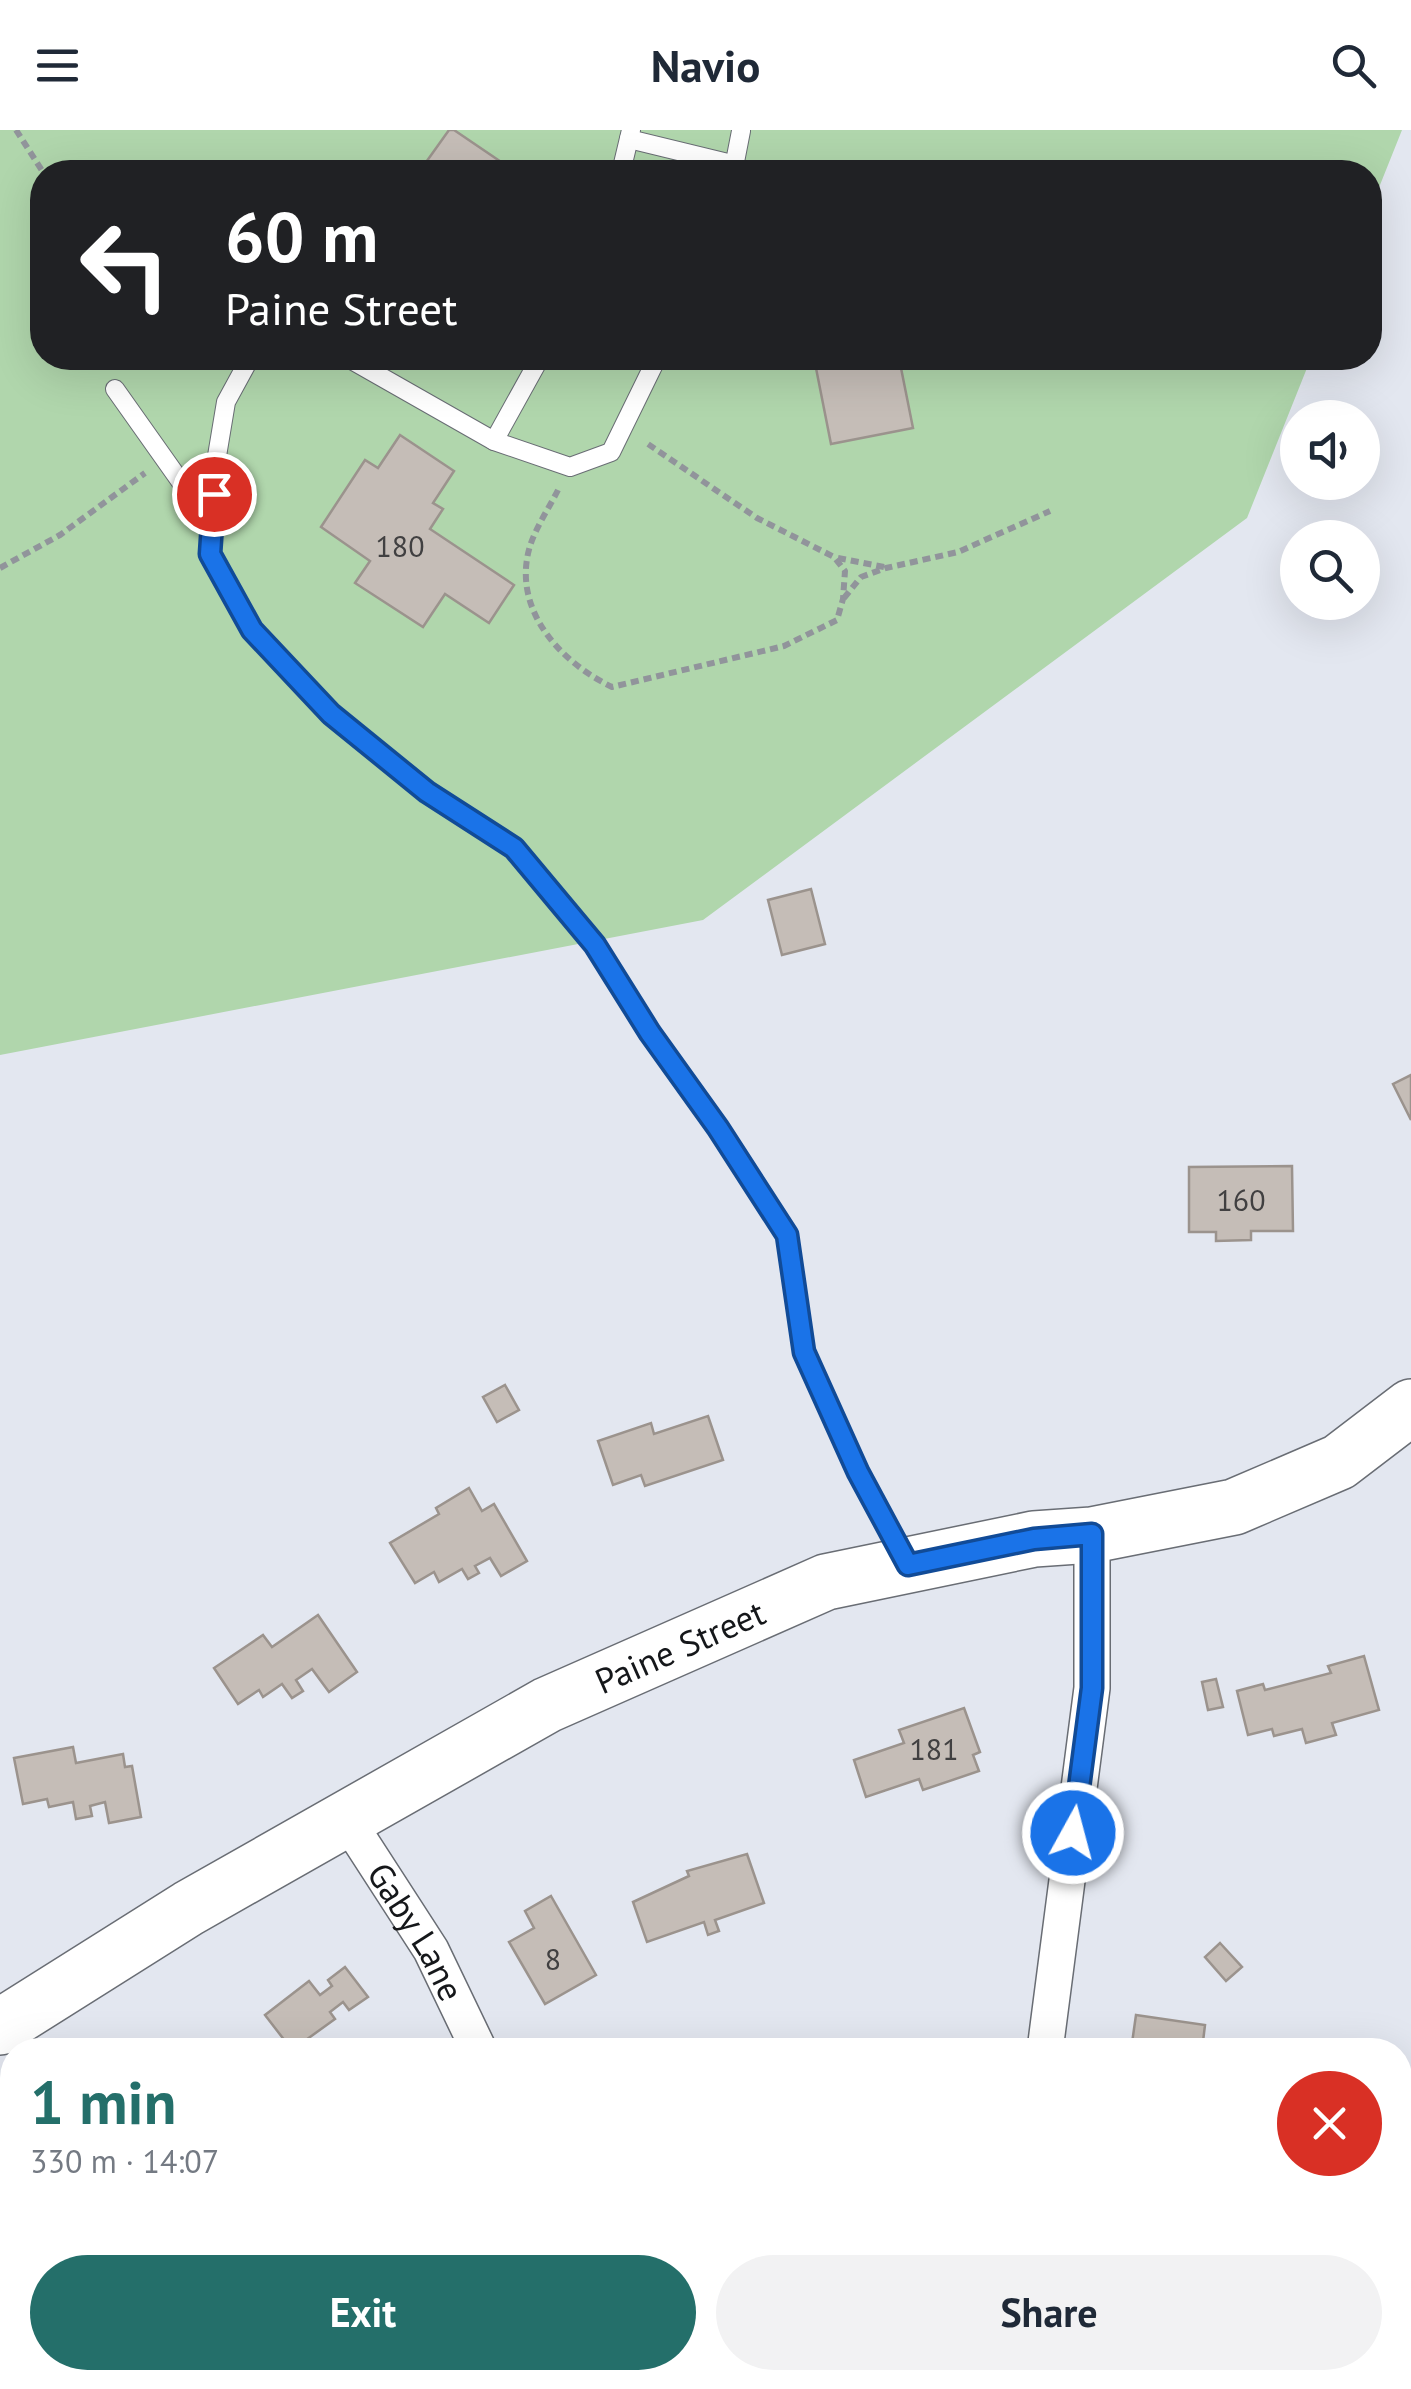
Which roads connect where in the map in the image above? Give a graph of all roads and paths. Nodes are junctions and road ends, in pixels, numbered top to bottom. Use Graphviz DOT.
graph roads {
  1 [pos="16,130"];
  2 [pos="741,130"];
  3 [pos="630,134"];
  4 [pos="35,160"];
  5 [pos="624,160"];
  6 [pos="708,160"];
  7 [pos="736,160"];
  8 [pos="243,370"];
  9 [pos="369,370"];
  10 [pos="533,370"];
  11 [pos="651,370"];
  12 [pos="115,388"];
  13 [pos="623,427"];
  14 [pos="494,441"];
  15 [pos="165,459"];
  16 [pos="570,467"];
  17 [pos="1050,511"];
  18 [pos="212,526"];
  19 [pos="834,557"];
  20 [pos="0,568"];
  21 [pos="886,568"];
  22 [pos="843,599"];
  23 [pos="1411,1407"];
  24 [pos="1092,1534"];
  25 [pos="908,1565"];
  26 [pos="346,1817"];
  27 [pos="0,2027"];
  28 [pos="473,2038"];
  29 [pos="1047,2038"];
  1 -- 4 [label="path"];
  2 -- 7 [label="lane"];
  3 -- 5 [label="lane"];
  3 -- 6 [label="lane"];
  8 -- 18 [label="lane"];
  9 -- 14 [label="lane"];
  10 -- 14 [label="lane"];
  11 -- 13 [label="lane"];
  12 -- 15 [label="lane"];
  13 -- 16 [label="lane"];
  13 -- 19 [label="path"];
  14 -- 16 [label="lane"];
  15 -- 18 [label="lane"];
  15 -- 20 [label="path"];
  16 -- 22 [label="path"];
  17 -- 21 [label="path"];
  18 -- 25 [label="lane"];
  19 -- 21 [label="path"];
  19 -- 22 [label="path"];
  21 -- 22 [label="path"];
  23 -- 24 [label="main road, Paine Street"];
  24 -- 25 [label="main road, Paine Street"];
  24 -- 29 [label="street"];
  25 -- 26 [label="main road, Paine Street"];
  26 -- 27 [label="main road, Paine Street"];
  26 -- 28 [label="street, Gaby Lane"];
}
